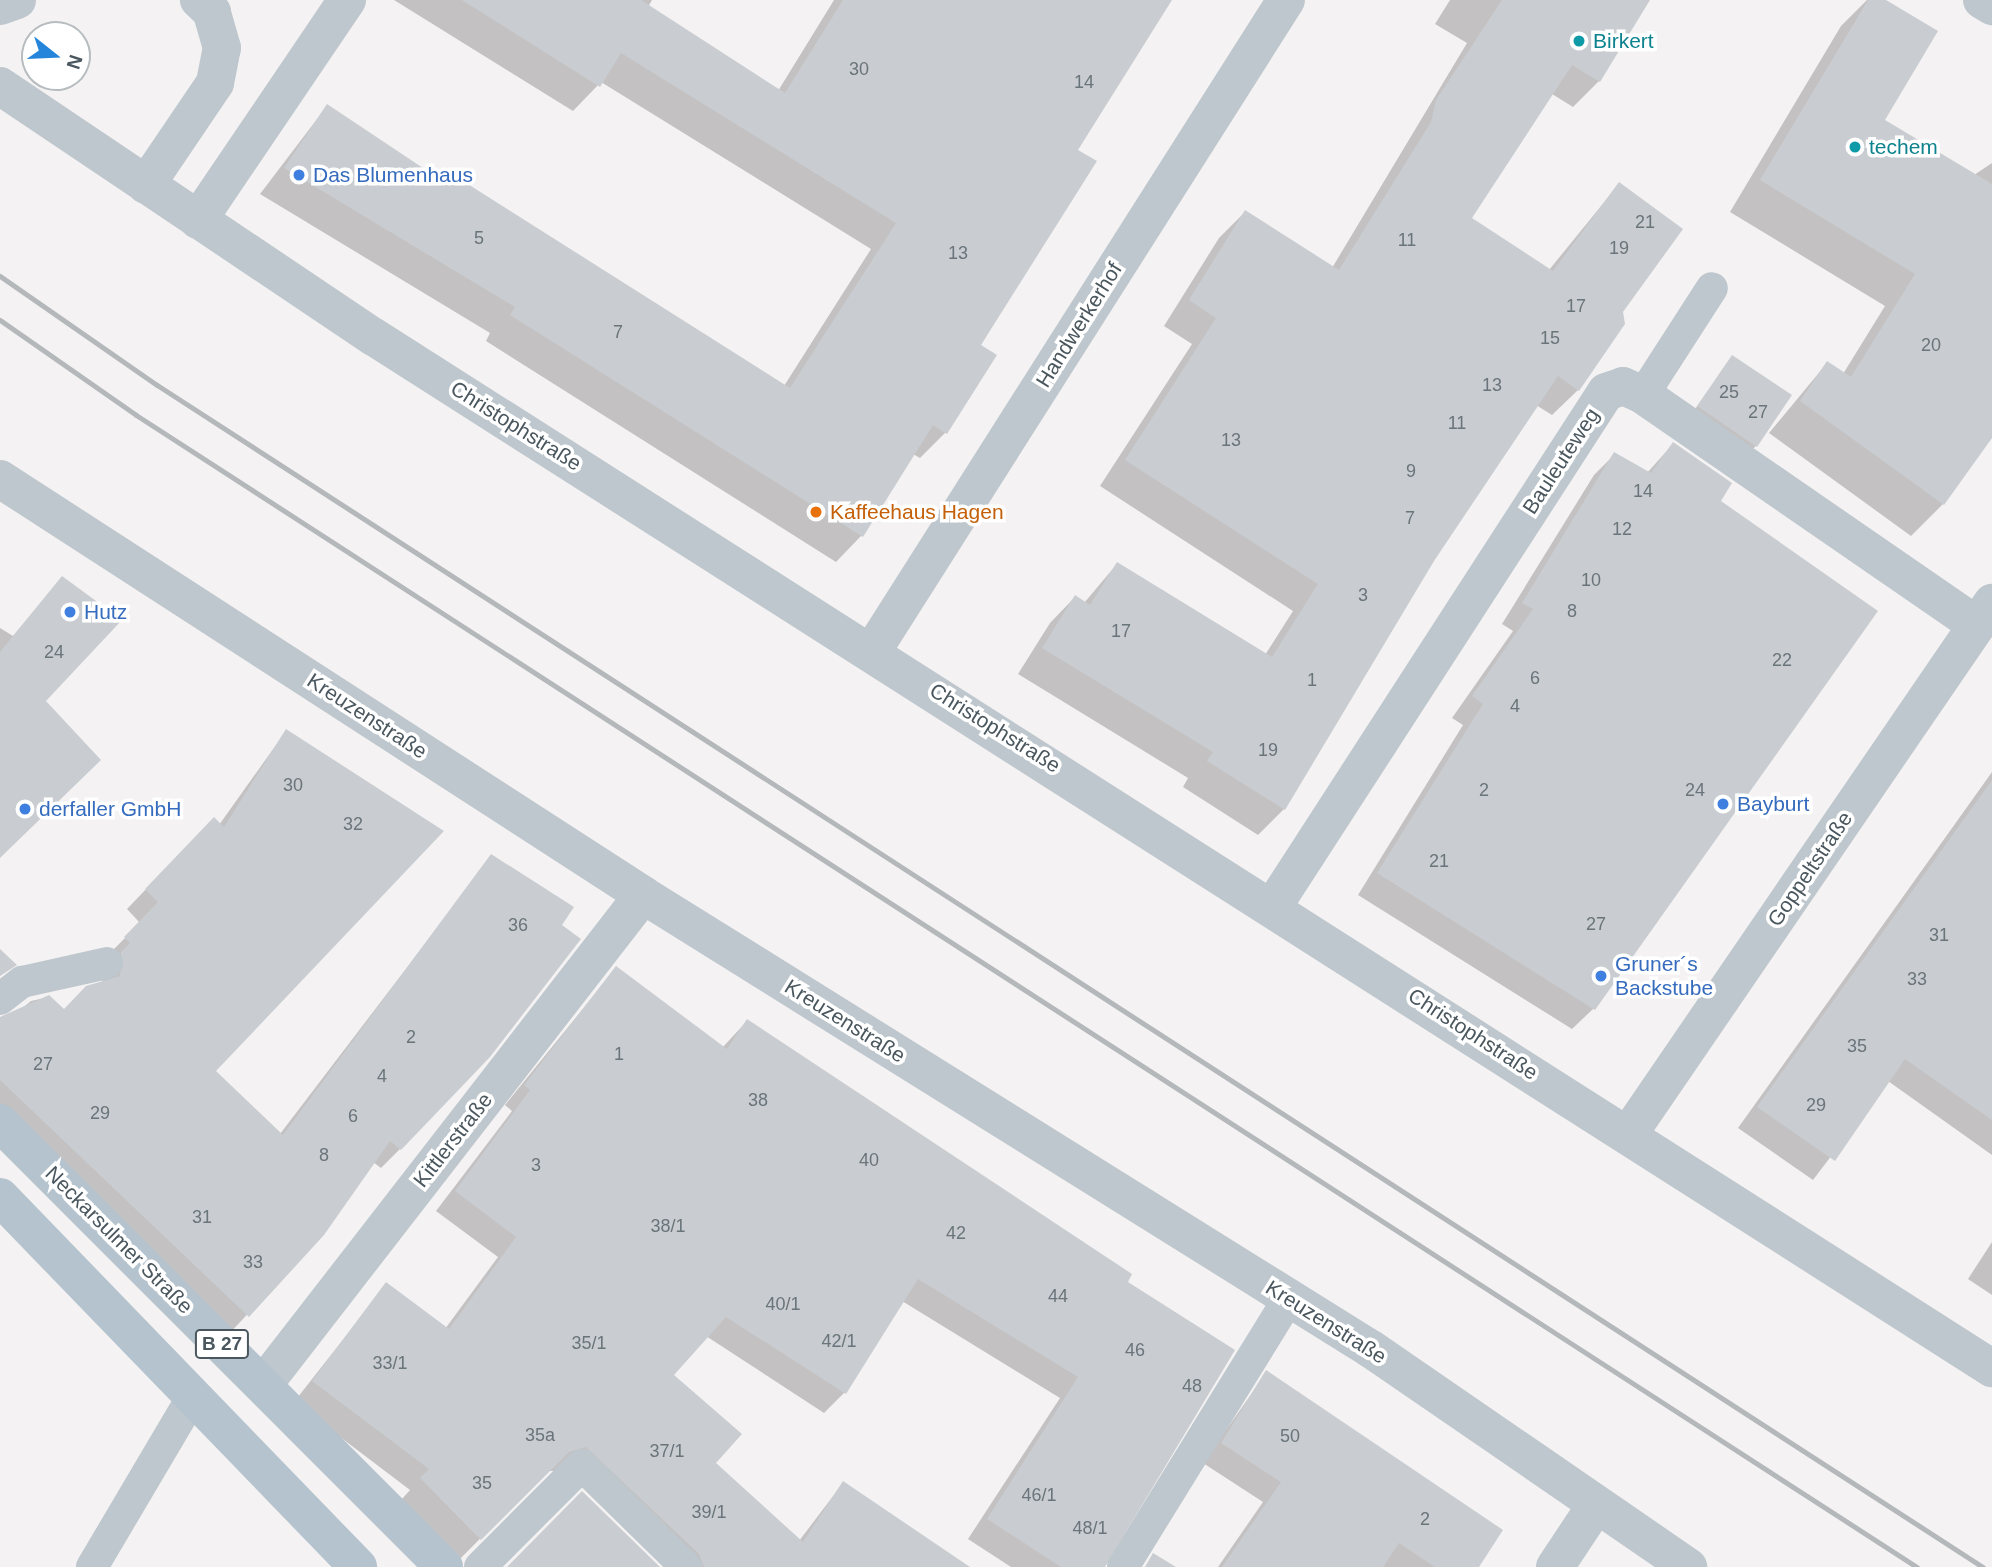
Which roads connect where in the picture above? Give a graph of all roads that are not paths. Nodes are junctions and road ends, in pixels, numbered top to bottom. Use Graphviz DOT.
graph roads {
  1 [pos="17,0"];
  2 [pos="199,0"];
  3 [pos="346,0"];
  4 [pos="1286,0"];
  5 [pos="1982,0"];
  6 [pos="0,6"];
  7 [pos="1992,6"];
  8 [pos="0,86"];
  9 [pos="146,185"];
  10 [pos="198,220"];
  11 [pos="1712,288"];
  12 [pos="1643,395"];
  13 [pos="0,479"];
  14 [pos="1984,614"];
  15 [pos="873,650"];
  16 [pos="643,895"];
  17 [pos="1274,905"];
  18 [pos="107,963"];
  19 [pos="0,999"];
  20 [pos="0,1123"];
  21 [pos="1628,1135"];
  22 [pos="0,1197"];
  23 [pos="1289,1298"];
  24 [pos="1992,1367"];
  25 [pos="262,1385"];
  26 [pos="193,1396"];
  27 [pos="1596,1505"];
  28 [pos="92,1567"];
  29 [pos="358,1567"];
  30 [pos="444,1567"];
  31 [pos="480,1567"];
  32 [pos="686,1567"];
  33 [pos="1123,1567"];
  34 [pos="1555,1567"];
  35 [pos="1688,1567"];
  1 -- 6 [label="street"];
  2 -- 9 [label="street"];
  3 -- 10 [label="street"];
  4 -- 15 [label="street, Handwerkerhof"];
  5 -- 7 [label="street"];
  8 -- 9 [label="street, Christophstraße"];
  9 -- 10 [label="street, Christophstraße"];
  10 -- 15 [label="street, Christophstraße"];
  11 -- 12 [label="lane"];
  12 -- 14 [label="street, Bauleuteweg"];
  12 -- 17 [label="street, Bauleuteweg"];
  13 -- 16 [label="street, Kreuzenstraße"];
  14 -- 21 [label="street, Goppeltstraße"];
  15 -- 17 [label="street, Christophstraße"];
  16 -- 23 [label="street, Kreuzenstraße"];
  16 -- 25 [label="street, Kittlerstraße"];
  17 -- 21 [label="street, Christophstraße"];
  18 -- 19 [label="lane"];
  20 -- 25 [label="main road, Neckarsulmer Straße / B 27"];
  21 -- 24 [label="street, Christophstraße"];
  22 -- 26 [label="main road, B 27"];
  23 -- 27 [label="street, Kreuzenstraße"];
  23 -- 33 [label="lane"];
  25 -- 30 [label="main road, Neckarsulmer Straße / B 27"];
  26 -- 28 [label="lane"];
  26 -- 29 [label="main road, B 27"];
  27 -- 34 [label="street"];
  27 -- 35 [label="street, Kreuzenstraße"];
  31 -- 32 [label="lane"];
}
